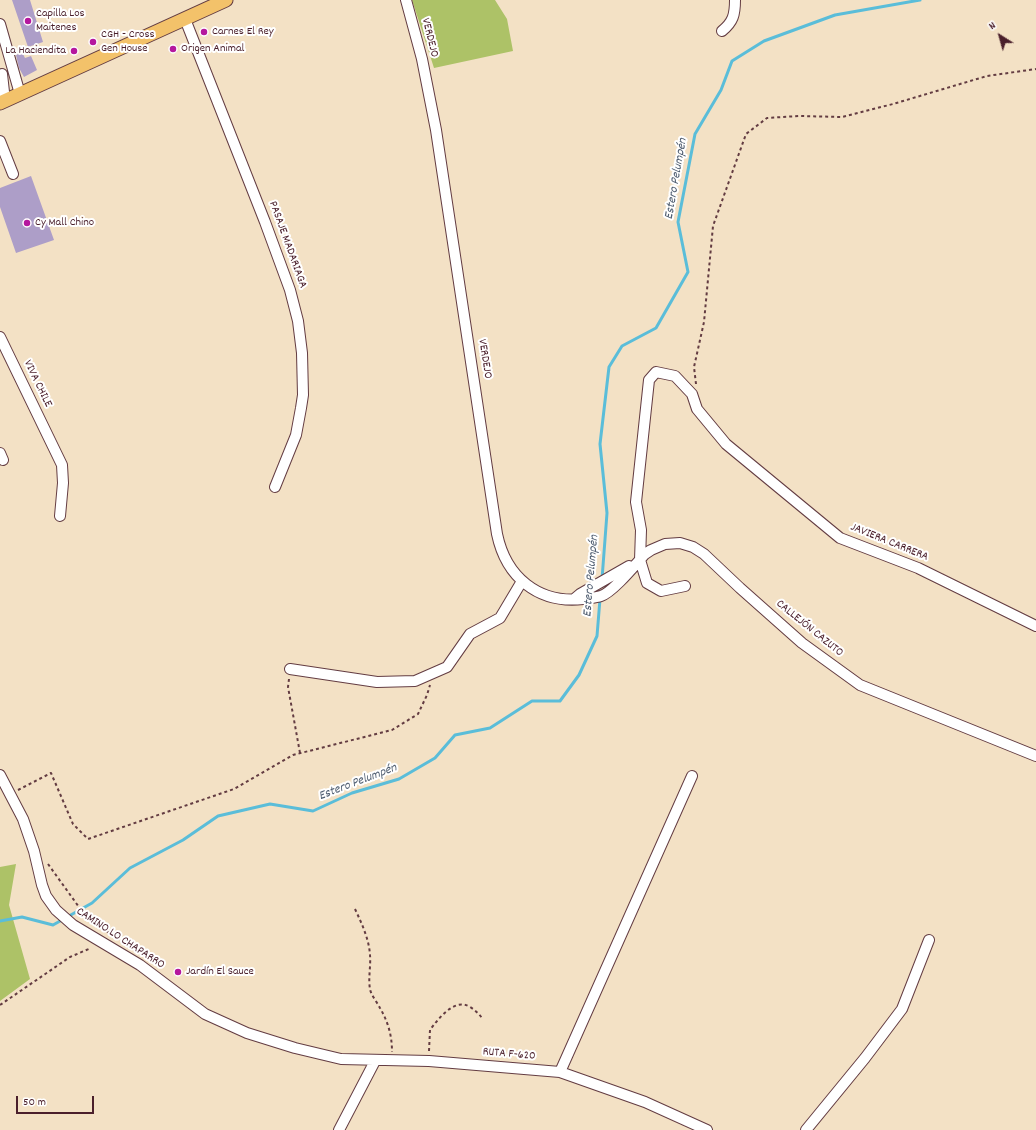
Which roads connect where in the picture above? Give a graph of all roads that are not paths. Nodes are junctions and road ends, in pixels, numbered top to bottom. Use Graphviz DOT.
graph roads {
  1 [pos="226,0"];
  2 [pos="406,0"];
  3 [pos="735,0"];
  4 [pos="185,20"];
  5 [pos="0,24"];
  6 [pos="722,31"];
  7 [pos="0,73"];
  8 [pos="20,94"];
  9 [pos="3,102"];
  10 [pos="0,141"];
  11 [pos="13,174"];
  12 [pos="0,336"];
  13 [pos="275,488"];
  14 [pos="60,516"];
  15 [pos="640,560"];
  16 [pos="522,581"];
  17 [pos="685,586"];
  18 [pos="573,600"];
  19 [pos="1036,626"];
  20 [pos="290,669"];
  21 [pos="1036,756"];
  22 [pos="0,775"];
  23 [pos="692,776"];
  24 [pos="929,940"];
  25 [pos="375,1061"];
  26 [pos="560,1072"];
  27 [pos="339,1130"];
  28 [pos="707,1130"];
  29 [pos="806,1130"];
  1 -- 4 [label="main road"];
  2 -- 16 [label="street, VERDEJO"];
  3 -- 6 [label="street"];
  4 -- 8 [label="main road"];
  4 -- 13 [label="street, PASAJE MADARIAGA"];
  5 -- 8 [label="street"];
  7 -- 9 [label="street"];
  8 -- 9 [label="main road"];
  10 -- 11 [label="street"];
  12 -- 14 [label="street, VIVA CHILE"];
  15 -- 17 [label="street"];
  15 -- 18 [label="street, CALLEJÓN CAZUTO"];
  15 -- 19 [label="street, JAVIERA CARRERA"];
  15 -- 21 [label="street, CALLEJÓN CAZUTO"];
  16 -- 18 [label="street, VERDEJO"];
  16 -- 20 [label="street"];
  22 -- 25 [label="street, CAMINO LO CHAPARRO"];
  23 -- 26 [label="street"];
  24 -- 29 [label="street"];
  25 -- 26 [label="street, RUTA F-620"];
  25 -- 27 [label="street"];
  26 -- 28 [label="street, RUTA F-620"];
}
